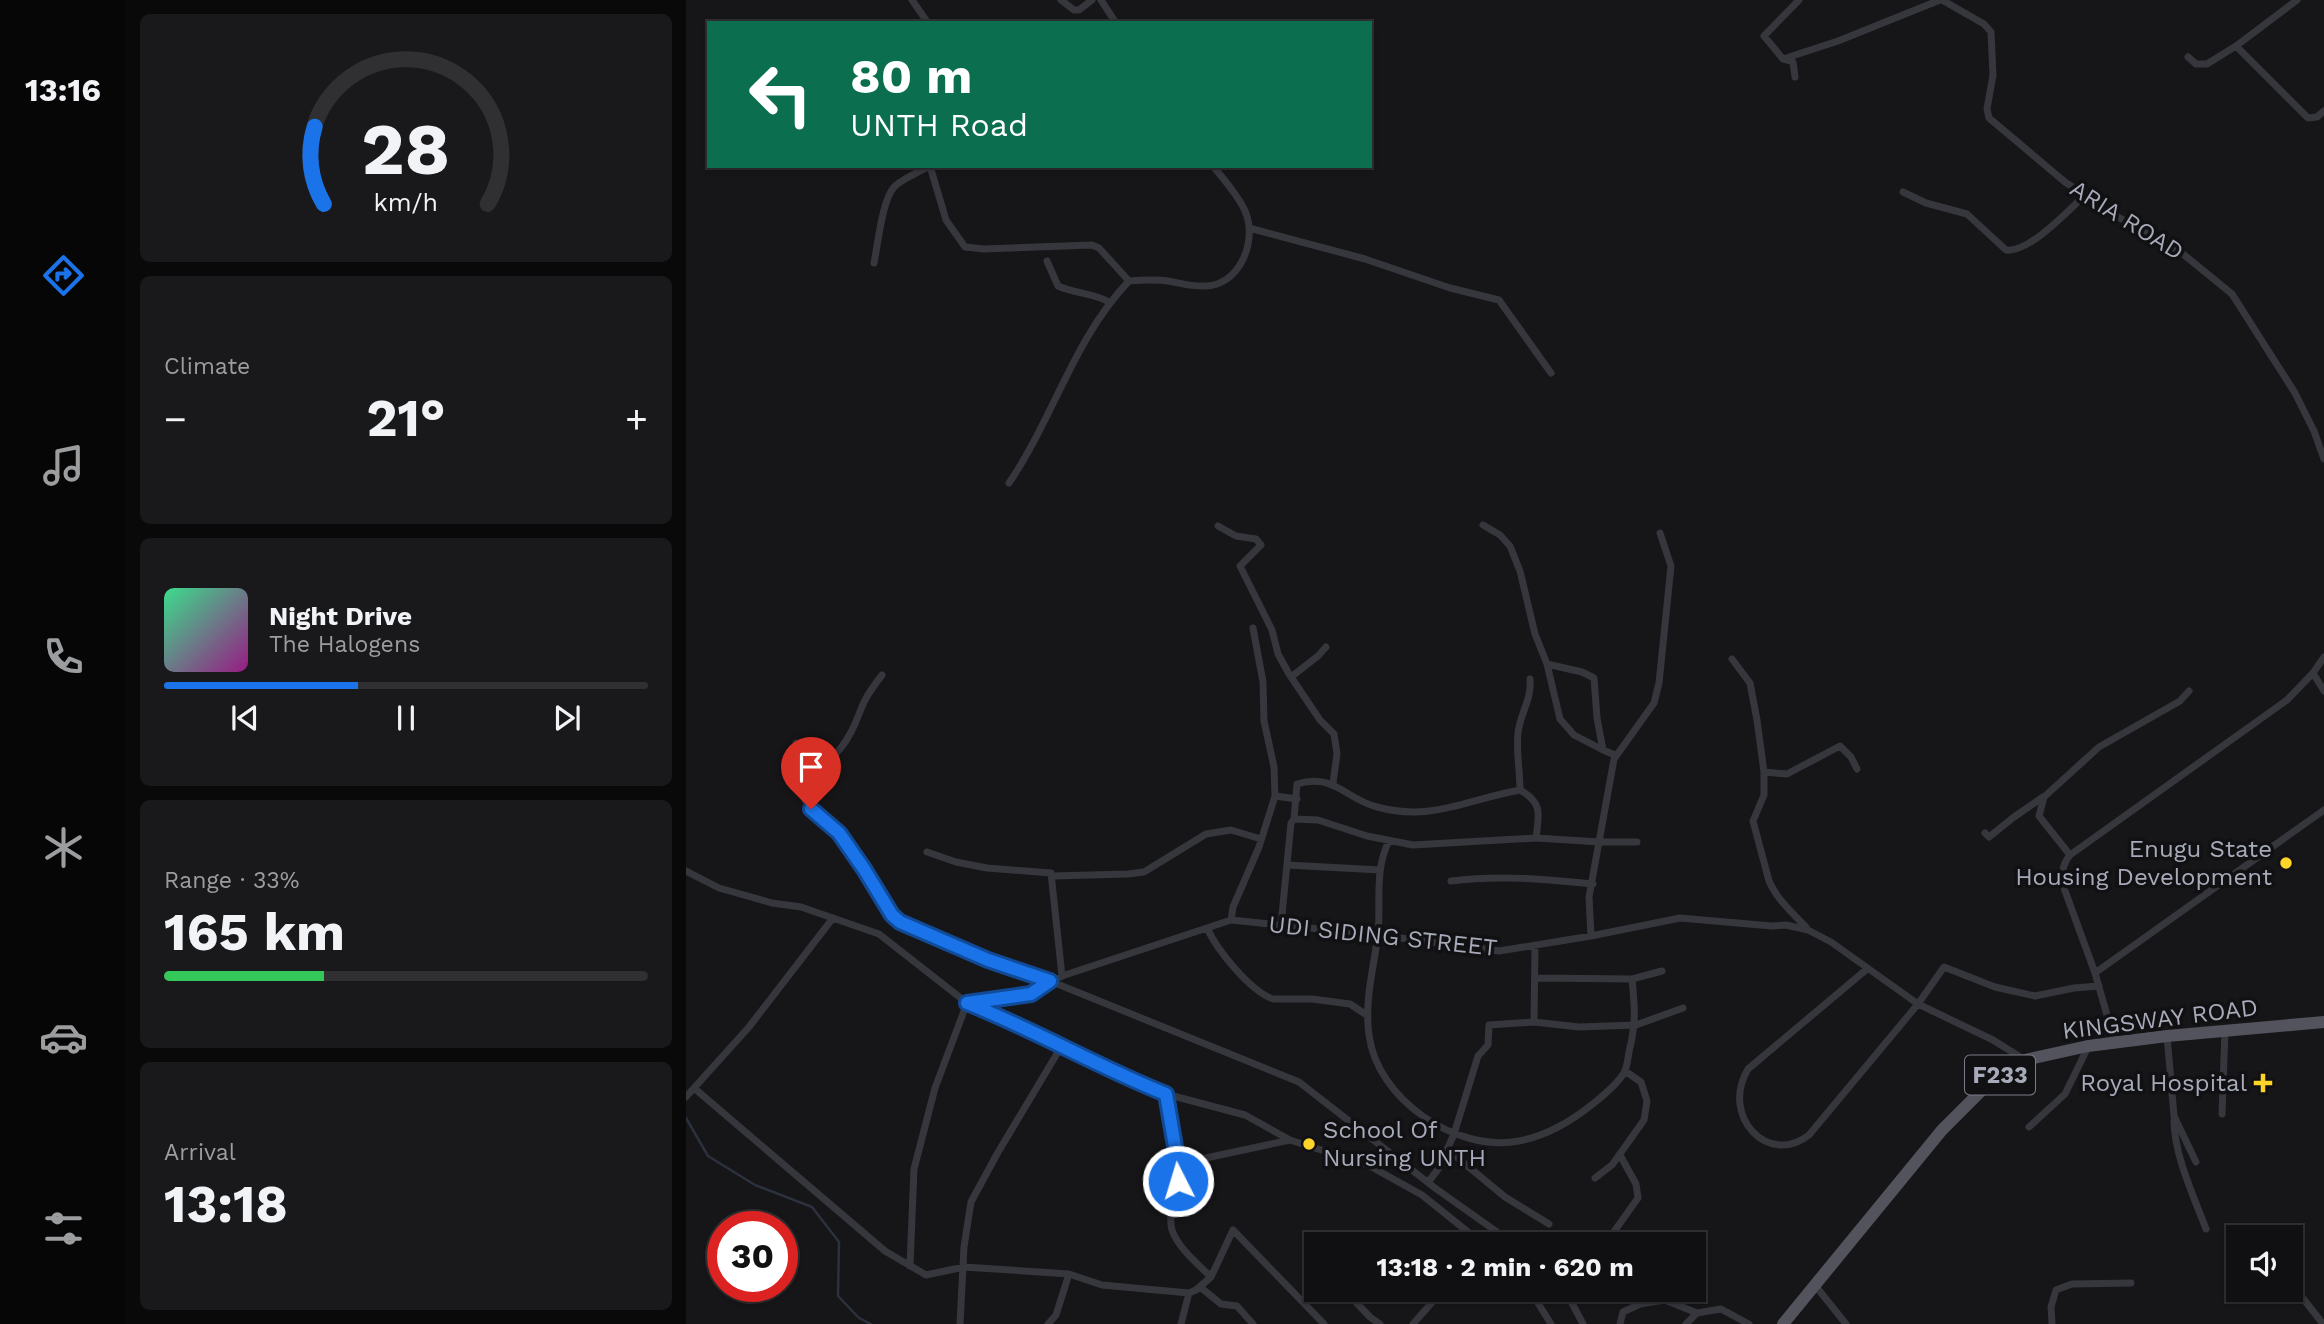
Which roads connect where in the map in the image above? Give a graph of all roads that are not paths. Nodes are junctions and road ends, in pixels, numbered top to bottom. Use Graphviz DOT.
graph roads {
  1 [pos="912,0"];
  2 [pos="1061,0"];
  3 [pos="1092,0"];
  4 [pos="1101,0"];
  5 [pos="1799,0"];
  6 [pos="1941,0"];
  7 [pos="2297,0"];
  8 [pos="927,21"];
  9 [pos="1115,21"];
  10 [pos="2236,46"];
  11 [pos="2188,57"];
  12 [pos="1783,59"];
  13 [pos="1795,77"];
  14 [pos="2324,111"];
  15 [pos="927,168"];
  16 [pos="931,168"];
  17 [pos="1215,168"];
  18 [pos="1903,192"];
  19 [pos="2084,196"];
  20 [pos="1249,228"];
  21 [pos="1046,261"];
  22 [pos="874,263"];
  23 [pos="1129,281"];
  24 [pos="1109,302"];
  25 [pos="1551,373"];
  26 [pos="2324,459"];
  27 [pos="1009,483"];
  28 [pos="1483,525"];
  29 [pos="1218,526"];
  30 [pos="1660,533"];
  31 [pos="1253,628"];
  32 [pos="1326,647"];
  33 [pos="2324,657"];
  34 [pos="1732,659"];
  35 [pos="1547,664"];
  36 [pos="2314,673"];
  37 [pos="882,675"];
  38 [pos="1291,677"];
  39 [pos="1530,678"];
  40 [pos="2189,691"];
  41 [pos="2324,691"];
  42 [pos="796,743"];
  43 [pos="1603,750"];
  44 [pos="1615,755"];
  45 [pos="1857,769"];
  46 [pos="1764,772"];
  47 [pos="804,779"];
  48 [pos="1333,783"];
  49 [pos="1520,790"];
  50 [pos="1275,796"];
  51 [pos="2043,797"];
  52 [pos="1297,799"];
  53 [pos="2324,810"];
  54 [pos="1294,819"];
  55 [pos="1985,833"];
  56 [pos="1536,838"];
  57 [pos="1261,839"];
  58 [pos="1389,841"];
  59 [pos="1600,842"];
  60 [pos="1637,842"];
  61 [pos="927,852"];
  62 [pos="2070,855"];
  63 [pos="1287,865"];
  64 [pos="1380,870"];
  65 [pos="686,871"];
  66 [pos="1052,876"];
  67 [pos="1451,881"];
  68 [pos="1592,884"];
  69 [pos="833,918"];
  70 [pos="1231,920"];
  71 [pos="1281,925"];
  72 [pos="1207,928"];
  73 [pos="1808,930"];
  74 [pos="1378,935"];
  75 [pos="1591,936"];
  76 [pos="1535,945"];
  77 [pos="1867,969"];
  78 [pos="1662,971"];
  79 [pos="2095,973"];
  80 [pos="1062,976"];
  81 [pos="1536,978"];
  82 [pos="1632,979"];
  83 [pos="1050,981"];
  84 [pos="2099,986"];
  85 [pos="967,1003"];
  86 [pos="1918,1004"];
  87 [pos="1683,1008"];
  88 [pos="1368,1016"];
  89 [pos="1534,1022"];
  90 [pos="2324,1022"];
  91 [pos="1636,1025"];
  92 [pos="2225,1031"];
  93 [pos="2167,1036"];
  94 [pos="2115,1042"];
  95 [pos="2088,1046"];
  96 [pos="1061,1047"];
  97 [pos="2025,1060"];
  98 [pos="1625,1072"];
  99 [pos="694,1088"];
  100 [pos="1166,1094"];
  101 [pos="686,1097"];
  102 [pos="2222,1114"];
  103 [pos="2174,1116"];
  104 [pos="2029,1127"];
  105 [pos="1454,1134"];
  106 [pos="1290,1140"];
  107 [pos="1447,1149"];
  108 [pos="1620,1155"];
  109 [pos="2196,1162"];
  110 [pos="1178,1164"];
  111 [pos="1595,1178"];
  112 [pos="1429,1181"];
  113 [pos="1549,1224"];
  114 [pos="2206,1229"];
  115 [pos="1467,1232"];
  116 [pos="1498,1232"];
  117 [pos="1614,1232"];
  118 [pos="910,1266"];
  119 [pos="964,1267"];
  120 [pos="1069,1274"];
  121 [pos="1211,1277"];
  122 [pos="2131,1283"];
  123 [pos="1814,1284"];
  124 [pos="1200,1287"];
  125 [pos="1189,1293"];
  126 [pos="2303,1298"];
  127 [pos="1356,1302"];
  128 [pos="1432,1302"];
  129 [pos="1537,1302"];
  130 [pos="1571,1302"];
  131 [pos="1697,1313"];
  132 [pos="960,1324"];
  133 [pos="1048,1324"];
  134 [pos="1181,1324"];
  135 [pos="1253,1324"];
  136 [pos="1324,1324"];
  137 [pos="1380,1324"];
  138 [pos="1413,1324"];
  139 [pos="1551,1324"];
  140 [pos="1583,1324"];
  141 [pos="1620,1324"];
  142 [pos="1686,1324"];
  143 [pos="1749,1324"];
  144 [pos="1783,1324"];
  145 [pos="1846,1324"];
  146 [pos="2052,1324"];
  147 [pos="2323,1324"];
  1 -- 8 [label="street"];
  2 -- 3 [label="street"];
  4 -- 9 [label="street"];
  5 -- 12 [label="street"];
  6 -- 12 [label="street"];
  6 -- 19 [label="street, ARIA ROAD"];
  7 -- 10 [label="street"];
  10 -- 11 [label="street"];
  10 -- 14 [label="street"];
  12 -- 13 [label="street"];
  15 -- 22 [label="street"];
  16 -- 23 [label="street"];
  17 -- 20 [label="street"];
  18 -- 19 [label="street"];
  19 -- 26 [label="street, ARIA ROAD"];
  20 -- 23 [label="street"];
  20 -- 25 [label="street"];
  21 -- 24 [label="street"];
  23 -- 24 [label="street"];
  24 -- 27 [label="street"];
  28 -- 35 [label="street"];
  29 -- 38 [label="street"];
  30 -- 44 [label="street"];
  31 -- 50 [label="street"];
  32 -- 38 [label="street"];
  33 -- 36 [label="street"];
  34 -- 46 [label="street"];
  35 -- 43 [label="street"];
  35 -- 43 [label="street"];
  36 -- 41 [label="street"];
  36 -- 62 [label="street"];
  37 -- 47 [label="street"];
  38 -- 48 [label="street"];
  39 -- 49 [label="street"];
  40 -- 51 [label="street"];
  42 -- 47 [label="street"];
  43 -- 44 [label="street"];
  44 -- 59 [label="street"];
  45 -- 46 [label="street"];
  46 -- 73 [label="street"];
  47 -- 83 [label="street"];
  48 -- 49 [label="street"];
  48 -- 52 [label="street"];
  49 -- 56 [label="street"];
  50 -- 52 [label="street"];
  50 -- 57 [label="street"];
  51 -- 55 [label="street"];
  51 -- 62 [label="street"];
  52 -- 54 [label="street"];
  53 -- 79 [label="street"];
  54 -- 58 [label="street"];
  54 -- 63 [label="street"];
  56 -- 58 [label="street"];
  56 -- 59 [label="street"];
  57 -- 66 [label="street"];
  57 -- 70 [label="street"];
  58 -- 64 [label="street"];
  59 -- 60 [label="street"];
  59 -- 68 [label="street"];
  61 -- 66 [label="street"];
  62 -- 79 [label="street"];
  63 -- 64 [label="street"];
  63 -- 71 [label="street"];
  64 -- 74 [label="street"];
  65 -- 69 [label="street"];
  66 -- 80 [label="street"];
  67 -- 68 [label="street"];
  68 -- 75 [label="street"];
  69 -- 85 [label="street"];
  69 -- 99 [label="street"];
  70 -- 71 [label="street, UDI SIDING STREET"];
  70 -- 72 [label="street, UDI SIDING STREET"];
  71 -- 74 [label="street, UDI SIDING STREET"];
  72 -- 80 [label="street, UDI SIDING STREET"];
  72 -- 88 [label="street"];
  73 -- 75 [label="street, UDI SIDING STREET"];
  73 -- 77 [label="street, UDI SIDING STREET"];
  74 -- 76 [label="street, UDI SIDING STREET"];
  74 -- 88 [label="street"];
  75 -- 76 [label="street, UDI SIDING STREET"];
  76 -- 81 [label="street"];
  77 -- 86 [label="street, UDI SIDING STREET"];
  77 -- 86 [label="street"];
  78 -- 82 [label="street"];
  79 -- 84 [label="street"];
  80 -- 83 [label="street, UDI SIDING STREET"];
  81 -- 82 [label="street"];
  81 -- 89 [label="street"];
  82 -- 91 [label="street"];
  83 -- 85 [label="street, UDI SIDING STREET"];
  83 -- 112 [label="street"];
  84 -- 86 [label="street"];
  84 -- 94 [label="street"];
  85 -- 96 [label="street"];
  85 -- 118 [label="street"];
  86 -- 97 [label="street, UDI SIDING STREET"];
  87 -- 91 [label="street"];
  88 -- 105 [label="street"];
  89 -- 91 [label="street"];
  89 -- 105 [label="street"];
  90 -- 92 [label="main road, KINGSWAY ROAD / F233"];
  91 -- 98 [label="street"];
  92 -- 93 [label="main road, KINGSWAY ROAD / F233"];
  92 -- 102 [label="street"];
  93 -- 94 [label="main road, KINGSWAY ROAD / F233"];
  93 -- 103 [label="street"];
  94 -- 95 [label="main road, KINGSWAY ROAD / F233"];
  95 -- 97 [label="main road, KINGSWAY ROAD / F233"];
  95 -- 104 [label="street"];
  96 -- 100 [label="street"];
  96 -- 119 [label="street"];
  97 -- 123 [label="main road, KINGSWAY ROAD / F233"];
  98 -- 105 [label="street"];
  98 -- 108 [label="street"];
  99 -- 101 [label="street"];
  99 -- 118 [label="street"];
  100 -- 106 [label="street"];
  100 -- 110 [label="street"];
  103 -- 109 [label="street"];
  103 -- 114 [label="street"];
  105 -- 107 [label="street"];
  106 -- 110 [label="street"];
  106 -- 115 [label="street"];
  107 -- 112 [label="street"];
  107 -- 113 [label="street"];
  108 -- 111 [label="street"];
  108 -- 117 [label="street"];
  110 -- 121 [label="street"];
  112 -- 116 [label="street"];
  118 -- 119 [label="street"];
  119 -- 120 [label="street"];
  119 -- 132 [label="street"];
  120 -- 125 [label="street"];
  120 -- 133 [label="street"];
  121 -- 124 [label="street"];
  121 -- 136 [label="street"];
  122 -- 146 [label="street"];
  123 -- 144 [label="main road, KINGSWAY ROAD / F233"];
  123 -- 145 [label="street"];
  124 -- 125 [label="street"];
  124 -- 135 [label="street"];
  125 -- 134 [label="street"];
  126 -- 147 [label="street"];
  127 -- 137 [label="street"];
  128 -- 138 [label="street"];
  129 -- 139 [label="street"];
  130 -- 140 [label="street"];
  131 -- 141 [label="street"];
  131 -- 142 [label="street"];
  131 -- 143 [label="street"];
}
